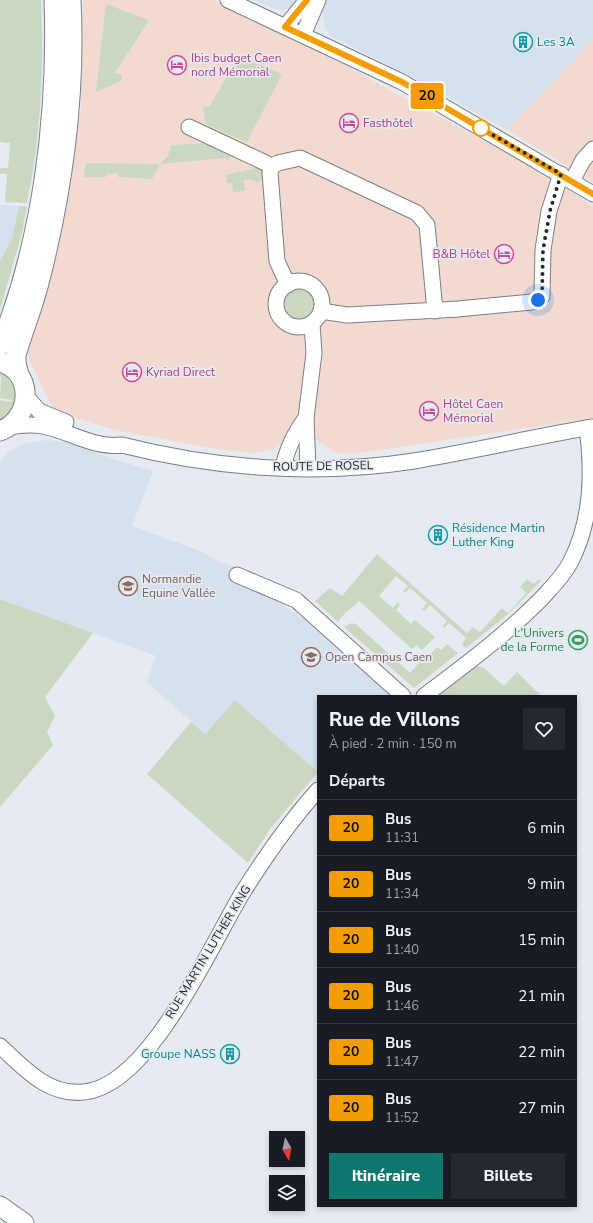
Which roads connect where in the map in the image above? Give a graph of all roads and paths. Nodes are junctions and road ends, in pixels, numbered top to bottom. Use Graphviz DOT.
graph roads {
  1 [pos="54,0"];
  2 [pos="71,0"];
  3 [pos="228,0"];
  4 [pos="307,0"];
  5 [pos="318,0"];
  6 [pos="285,27"];
  7 [pos="303,35"];
  8 [pos="189,127"];
  9 [pos="593,149"];
  10 [pos="272,166"];
  11 [pos="567,178"];
  12 [pos="593,194"];
  13 [pos="288,285"];
  14 [pos="321,311"];
  15 [pos="436,311"];
  16 [pos="312,324"];
  17 [pos="0,346"];
  18 [pos="0,362"];
  19 [pos="19,375"];
  20 [pos="26,396"];
  21 [pos="306,418"];
  22 [pos="4,429"];
  23 [pos="591,433"];
  24 [pos="122,445"];
  25 [pos="283,468"];
  26 [pos="308,468"];
  27 [pos="237,575"];
  28 [pos="402,695"];
  29 [pos="425,695"];
  30 [pos="317,791"];
  31 [pos="0,1046"];
  32 [pos="0,1206"];
  33 [pos="24,1223"];
  1 -- 17 [label="main road"];
  2 -- 19 [label="main road"];
  3 -- 6 [label="street"];
  4 -- 6 [label="street"];
  5 -- 7 [label="street"];
  6 -- 7 [label="street"];
  7 -- 11 [label="street"];
  8 -- 10 [label="street"];
  9 -- 11 [label="street"];
  10 -- 13 [label="street"];
  10 -- 15 [label="street"];
  11 -- 12 [label="street"];
  11 -- 15 [label="street"];
  13 -- 14 [label="street"];
  13 -- 16 [label="street"];
  14 -- 15 [label="street"];
  14 -- 16 [label="street"];
  16 -- 21 [label="street"];
  18 -- 19 [label="main road"];
  19 -- 20 [label="main road"];
  20 -- 22 [label="main road"];
  20 -- 24 [label="street, ROUTE DE ROSEL"];
  21 -- 25 [label="street"];
  21 -- 26 [label="street"];
  22 -- 24 [label="street, ROUTE DE ROSEL"];
  23 -- 26 [label="street, ROUTE DE ROSEL"];
  23 -- 29 [label="street"];
  24 -- 25 [label="street, ROUTE DE ROSEL"];
  25 -- 26 [label="street, ROUTE DE ROSEL"];
  27 -- 28 [label="street"];
  30 -- 31 [label="street, RUE MARTIN LUTHER KING"];
  32 -- 33 [label="main road"];
}
